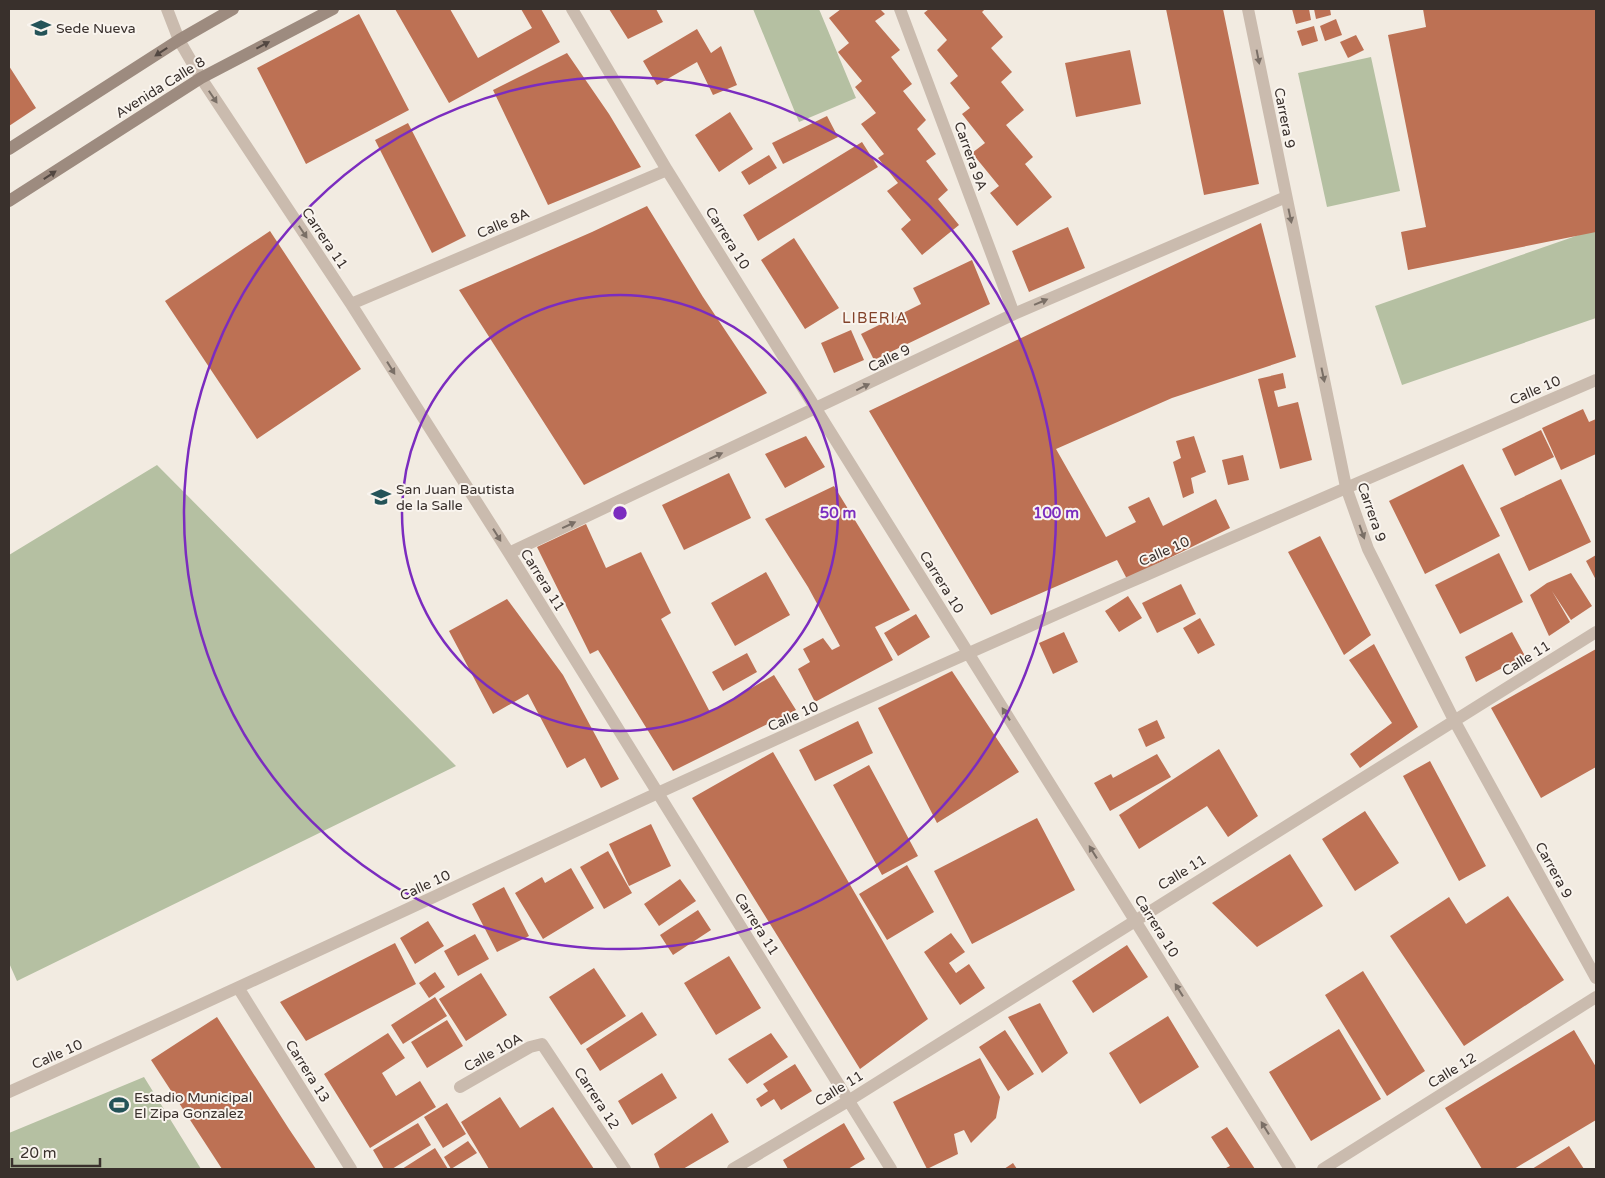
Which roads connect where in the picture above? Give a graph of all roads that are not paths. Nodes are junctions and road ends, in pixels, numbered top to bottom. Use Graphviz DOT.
graph roads {
  1 [pos="167,9"];
  2 [pos="233,9"];
  3 [pos="332,9"];
  4 [pos="572,9"];
  5 [pos="900,9"];
  6 [pos="1248,9"];
  7 [pos="179,40"];
  8 [pos="201,78"];
  9 [pos="9,149"];
  10 [pos="667,170"];
  11 [pos="1286,197"];
  12 [pos="9,201"];
  13 [pos="351,304"];
  14 [pos="1014,314"];
  15 [pos="1596,380"];
  16 [pos="818,408"];
  17 [pos="1346,488"];
  18 [pos="508,553"];
  19 [pos="1596,632"];
  20 [pos="968,654"];
  21 [pos="1454,720"];
  22 [pos="659,793"];
  23 [pos="1135,919"];
  24 [pos="1596,978"];
  25 [pos="240,989"];
  26 [pos="1596,997"];
  27 [pos="542,1044"];
  28 [pos="460,1087"];
  29 [pos="9,1092"];
  30 [pos="848,1101"];
  31 [pos="351,1169"];
  32 [pos="625,1169"];
  33 [pos="733,1169"];
  34 [pos="891,1169"];
  35 [pos="1290,1169"];
  36 [pos="1323,1169"];
  1 -- 7 [label="street, Carrera 11"];
  2 -- 7 [label="main road, Avenida Calle 8"];
  8 -- 3 [label="main road, Avenida Calle 8, one-way"];
  4 -- 10 [label="street, Carrera 10"];
  5 -- 14 [label="street, Carrera 9A"];
  6 -- 11 [label="street, Carrera 9, one-way"];
  7 -- 8 [label="street, Carrera 11"];
  7 -- 9 [label="main road, Avenida Calle 8, one-way"];
  12 -- 8 [label="main road, Avenida Calle 8, one-way"];
  8 -- 13 [label="street, Carrera 11, one-way"];
  10 -- 13 [label="street, Calle 8A"];
  10 -- 16 [label="street, Carrera 10"];
  14 -- 11 [label="street, Calle 9, one-way"];
  11 -- 17 [label="street, Carrera 9, one-way"];
  13 -- 18 [label="street, Carrera 11, one-way"];
  16 -- 14 [label="street, Calle 9, one-way"];
  15 -- 17 [label="street, Calle 10"];
  18 -- 16 [label="street, Calle 9, one-way"];
  16 -- 20 [label="street, Carrera 10"];
  17 -- 20 [label="street, Calle 10"];
  17 -- 21 [label="street, Carrera 9, one-way"];
  18 -- 22 [label="street, Carrera 11"];
  19 -- 21 [label="street, Calle 11"];
  20 -- 22 [label="street, Calle 10"];
  23 -- 20 [label="street, Carrera 10, one-way"];
  21 -- 23 [label="street, Calle 11"];
  21 -- 24 [label="street, Carrera 9"];
  22 -- 25 [label="street, Calle 10"];
  22 -- 30 [label="street, Carrera 11"];
  23 -- 30 [label="street, Calle 11"];
  35 -- 23 [label="street, Carrera 10, one-way"];
  25 -- 29 [label="street, Calle 10"];
  25 -- 31 [label="street, Carrera 13"];
  26 -- 36 [label="street, Calle 12"];
  27 -- 28 [label="street, Calle 10A"];
  27 -- 32 [label="street, Carrera 12"];
  30 -- 33 [label="street, Calle 11"];
  30 -- 34 [label="street, Carrera 11"];
}
